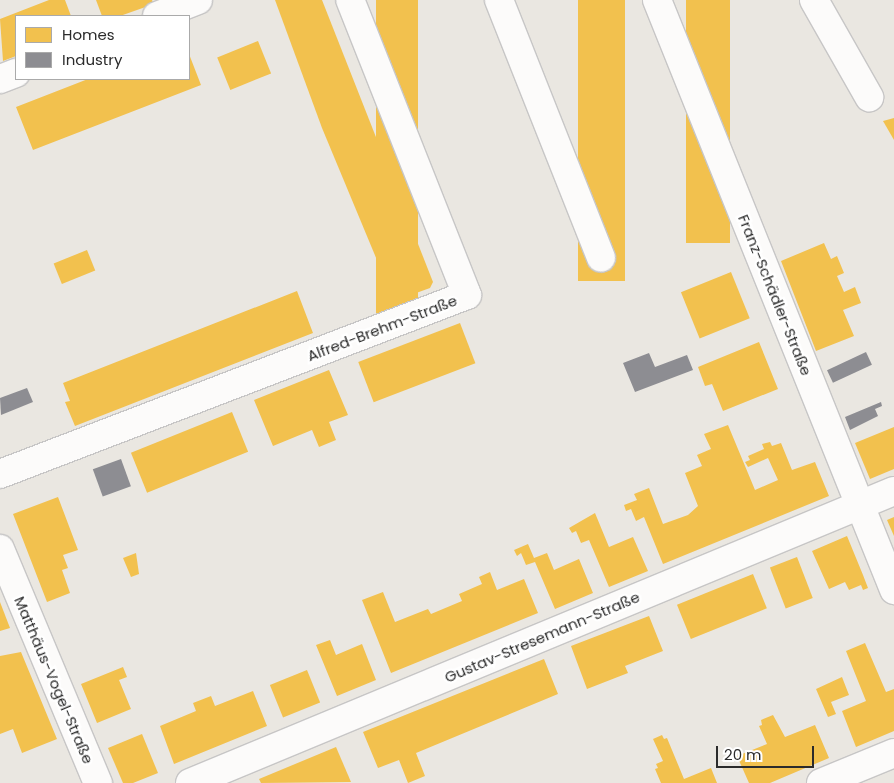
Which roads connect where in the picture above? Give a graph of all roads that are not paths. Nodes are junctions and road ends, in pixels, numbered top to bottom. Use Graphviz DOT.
graph roads {
  1 [pos="198,0"];
  2 [pos="350,0"];
  3 [pos="499,0"];
  4 [pos="657,0"];
  5 [pos="814,0"];
  6 [pos="160,15"];
  7 [pos="15,73"];
  8 [pos="0,79"];
  9 [pos="869,98"];
  10 [pos="601,258"];
  11 [pos="0,474"];
  12 [pos="894,490"];
  13 [pos="858,505"];
  14 [pos="2,562"];
  15 [pos="894,590"];
  16 [pos="894,752"];
  17 [pos="98,783"];
  18 [pos="190,783"];
  19 [pos="821,783"];
  1 -- 6 [label="street"];
  2 -- 11 [label="street, Alfred-Brehm-Straße"];
  3 -- 10 [label="street"];
  4 -- 13 [label="street, Franz-Schädler-Straße"];
  5 -- 9 [label="street"];
  7 -- 8 [label="street"];
  12 -- 13 [label="street, Gustav-Stresemann-Straße"];
  13 -- 15 [label="street, Franz-Schädler-Straße"];
  13 -- 18 [label="street, Gustav-Stresemann-Straße"];
  14 -- 17 [label="street, Matthäus-Vogel-Straße"];
  16 -- 19 [label="street"];
}
